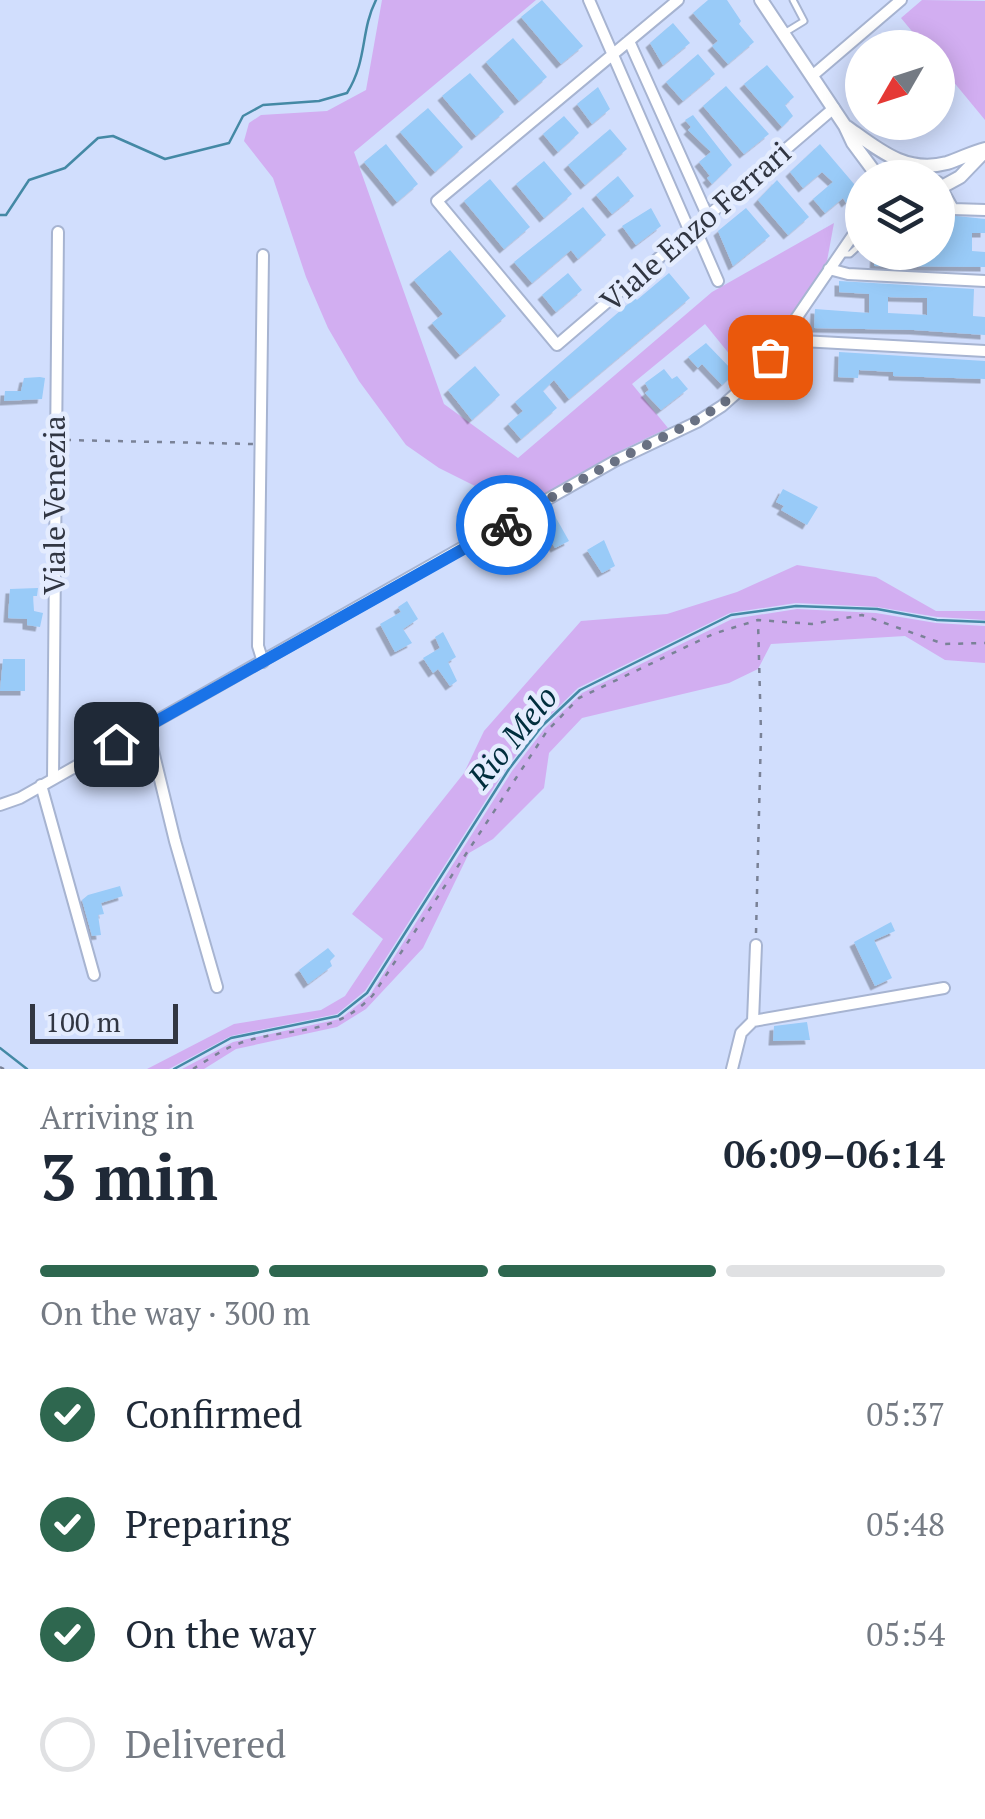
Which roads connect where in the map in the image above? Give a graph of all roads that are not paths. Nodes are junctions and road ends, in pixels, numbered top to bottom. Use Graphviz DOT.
graph roads {
  1 [pos="589,0"];
  2 [pos="678,0"];
  3 [pos="761,0"];
  4 [pos="793,0"];
  5 [pos="902,0"];
  6 [pos="783,33"];
  7 [pos="630,41"];
  8 [pos="613,54"];
  9 [pos="812,76"];
  10 [pos="834,108"];
  11 [pos="845,126"];
  12 [pos="852,140"];
  13 [pos="863,140"];
  14 [pos="985,150"];
  15 [pos="867,160"];
  16 [pos="890,160"];
  17 [pos="955,168"];
  18 [pos="955,171"];
  19 [pos="955,209"];
  20 [pos="985,210"];
  21 [pos="708,217"];
  22 [pos="692,230"];
  23 [pos="58,232"];
  24 [pos="845,247"];
  25 [pos="262,255"];
  26 [pos="829,269"];
  27 [pos="718,281"];
  28 [pos="985,281"];
  29 [pos="783,340"];
  30 [pos="985,351"];
  31 [pos="264,662"];
  32 [pos="148,726"];
  33 [pos="54,778"];
  34 [pos="41,785"];
  35 [pos="0,805"];
  36 [pos="756,945"];
  37 [pos="94,975"];
  38 [pos="217,987"];
  39 [pos="944,988"];
  40 [pos="753,1021"];
  41 [pos="732,1069"];
  1 -- 8 [label="street"];
  2 -- 7 [label="street"];
  3 -- 6 [label="street"];
  4 -- 6 [label="lane"];
  5 -- 9 [label="street"];
  6 -- 9 [label="street"];
  7 -- 8 [label="street"];
  7 -- 21 [label="street"];
  8 -- 22 [label="street"];
  8 -- 22 [label="street, Viale Enzo Ferrari"];
  9 -- 10 [label="street"];
  10 -- 11 [label="street"];
  10 -- 21 [label="street, Viale Enzo Ferrari"];
  12 -- 15 [label="street"];
  13 -- 16 [label="street"];
  14 -- 17 [label="street"];
  14 -- 18 [label="street"];
  19 -- 20 [label="street"];
  21 -- 22 [label="street, Viale Enzo Ferrari"];
  22 -- 27 [label="street"];
  23 -- 33 [label="street, Viale Venezia"];
  24 -- 26 [label="street"];
  25 -- 31 [label="street"];
  26 -- 28 [label="street"];
  26 -- 29 [label="street"];
  29 -- 30 [label="street"];
  29 -- 31 [label="street"];
  31 -- 32 [label="street"];
  32 -- 33 [label="street"];
  32 -- 38 [label="street"];
  33 -- 34 [label="street"];
  34 -- 35 [label="street"];
  34 -- 37 [label="street"];
  36 -- 40 [label="street"];
  39 -- 40 [label="street"];
  40 -- 41 [label="street"];
}
